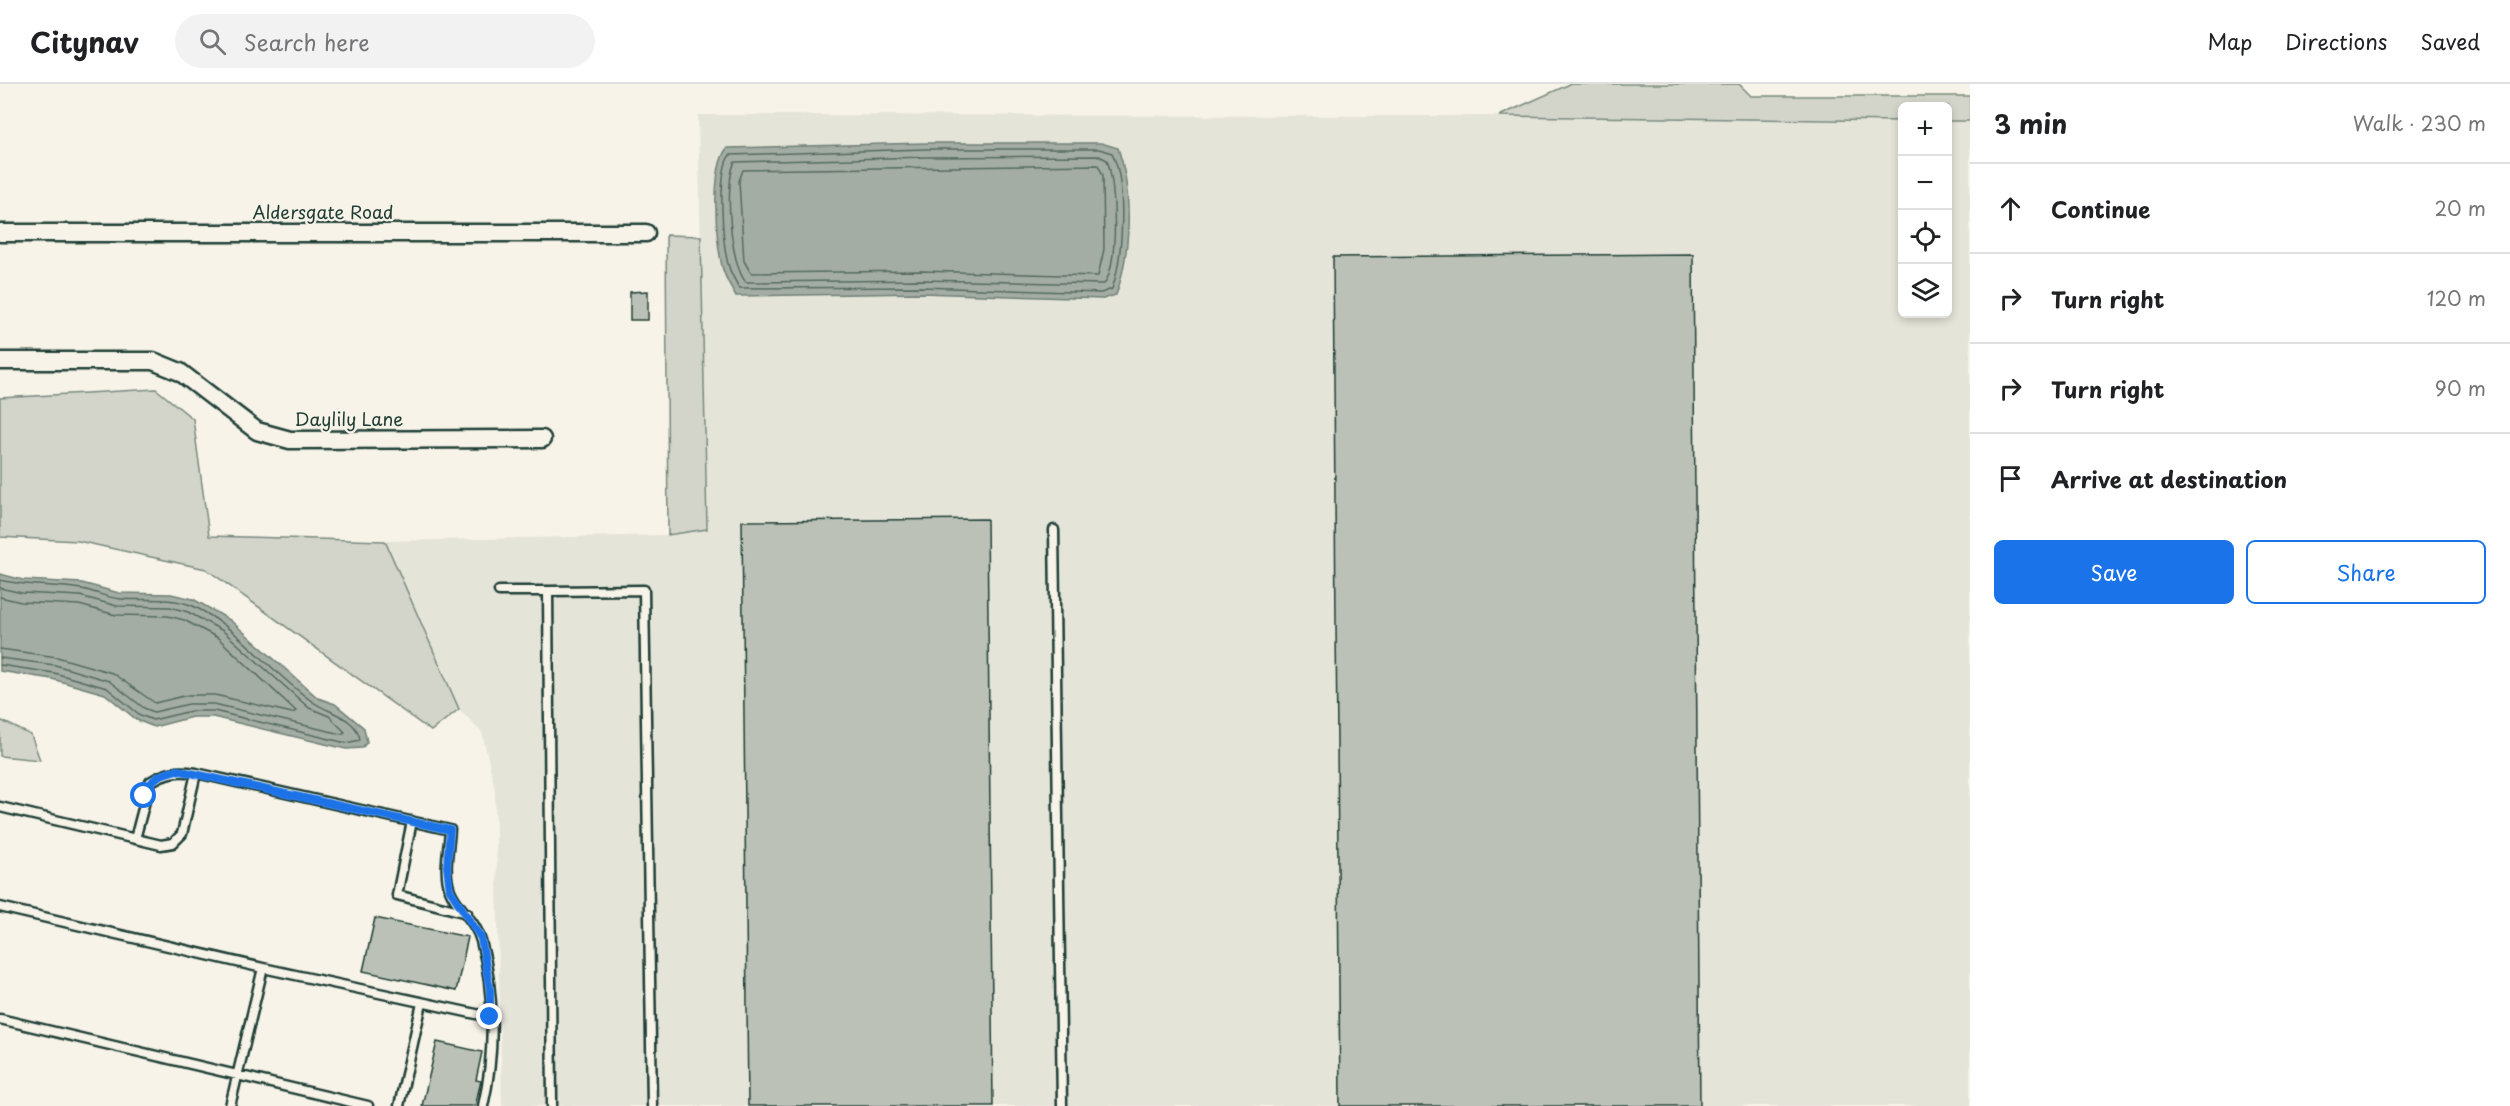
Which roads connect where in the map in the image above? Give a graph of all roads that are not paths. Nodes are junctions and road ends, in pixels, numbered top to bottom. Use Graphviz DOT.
graph roads {
  1 [pos="0,233"];
  2 [pos="646,233"];
  3 [pos="0,361"];
  4 [pos="542,439"];
  5 [pos="1054,530"];
  6 [pos="499,591"];
  7 [pos="548,591"];
  8 [pos="196,772"];
  9 [pos="0,807"];
  10 [pos="412,822"];
  11 [pos="135,838"];
  12 [pos="0,907"];
  13 [pos="467,913"];
  14 [pos="263,968"];
  15 [pos="422,1002"];
  16 [pos="490,1017"];
  17 [pos="0,1019"];
  18 [pos="237,1075"];
  19 [pos="230,1106"];
  20 [pos="368,1106"];
  21 [pos="399,1106"];
  22 [pos="483,1106"];
  23 [pos="552,1106"];
  24 [pos="652,1106"];
  25 [pos="1062,1106"];
  1 -- 2 [label="street, Aldersgate Road"];
  3 -- 4 [label="street, Daylily Lane"];
  5 -- 25 [label="lane"];
  6 -- 7 [label="lane"];
  7 -- 23 [label="lane"];
  7 -- 24 [label="lane"];
  8 -- 10 [label="lane"];
  8 -- 11 [label="lane"];
  8 -- 11 [label="lane"];
  9 -- 11 [label="lane"];
  10 -- 13 [label="lane"];
  10 -- 13 [label="lane"];
  12 -- 14 [label="lane"];
  13 -- 16 [label="lane"];
  14 -- 15 [label="lane"];
  14 -- 18 [label="lane"];
  15 -- 16 [label="lane"];
  15 -- 21 [label="lane"];
  16 -- 22 [label="lane"];
  17 -- 18 [label="lane"];
  18 -- 19 [label="lane"];
  18 -- 20 [label="lane"];
}
